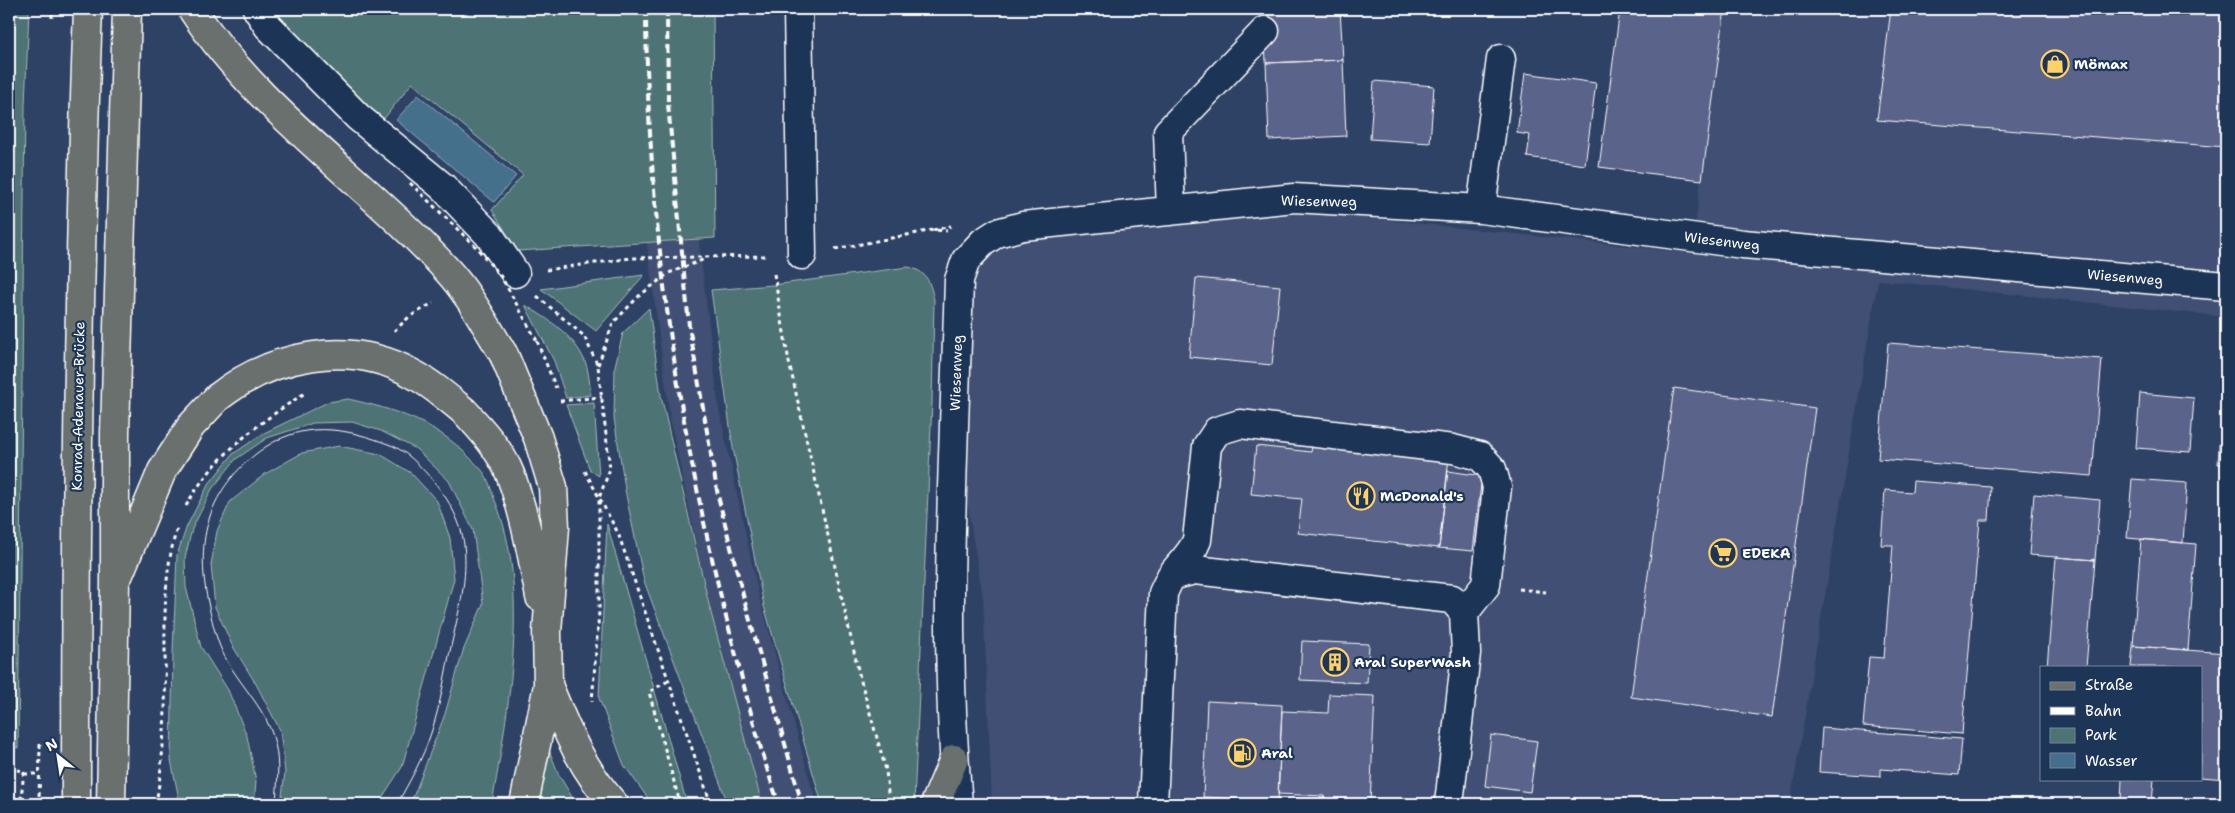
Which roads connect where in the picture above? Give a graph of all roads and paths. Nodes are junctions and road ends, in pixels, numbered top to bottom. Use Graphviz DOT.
graph roads {
  1 [pos="88,9"];
  2 [pos="127,9"];
  3 [pos="192,9"];
  4 [pos="257,9"];
  5 [pos="798,9"];
  6 [pos="1265,31"];
  7 [pos="1501,59"];
  8 [pos="1481,210"];
  9 [pos="1171,211"];
  10 [pos="998,233"];
  11 [pos="802,255"];
  12 [pos="770,256"];
  13 [pos="708,257"];
  14 [pos="505,276"];
  15 [pos="2226,286"];
  16 [pos="437,302"];
  17 [pos="390,334"];
  18 [pos="598,366"];
  19 [pos="309,390"];
  20 [pos="602,397"];
  21 [pos="560,401"];
  22 [pos="599,498"];
  23 [pos="185,508"];
  24 [pos="177,526"];
  25 [pos="1171,576"];
  26 [pos="116,582"];
  27 [pos="1511,588"];
  28 [pos="1546,592"];
  29 [pos="1464,613"];
  30 [pos="547,632"];
  31 [pos="668,681"];
  32 [pos="548,685"];
  33 [pos="591,708"];
  34 [pos="954,759"];
  35 [pos="9,769"];
  36 [pos="40,774"];
  37 [pos="9,798"];
  38 [pos="21,804"];
  39 [pos="76,804"];
  40 [pos="112,804"];
  41 [pos="157,804"];
  42 [pos="524,804"];
  43 [pos="614,804"];
  44 [pos="684,804"];
  45 [pos="711,804"];
  46 [pos="889,804"];
  47 [pos="935,804"];
  48 [pos="958,804"];
  49 [pos="1153,804"];
  50 [pos="1449,804"];
  1 -- 39 [label="main road, Konrad-Adenauer-Brücke"];
  2 -- 26 [label="main road"];
  3 -- 30 [label="main road, bridge"];
  4 -- 14 [label="street"];
  5 -- 11 [label="street"];
  6 -- 9 [label="street"];
  7 -- 8 [label="street"];
  8 -- 9 [label="street, Wiesenweg"];
  8 -- 15 [label="street, Wiesenweg"];
  9 -- 10 [label="street, Wiesenweg"];
  10 -- 11 [label="path"];
  10 -- 34 [label="street, Wiesenweg"];
  11 -- 12 [label="path"];
  12 -- 13 [label="path"];
  12 -- 46 [label="path"];
  13 -- 14 [label="path"];
  13 -- 18 [label="path"];
  14 -- 18 [label="path"];
  16 -- 17 [label="path"];
  18 -- 20 [label="path"];
  19 -- 23 [label="path"];
  20 -- 21 [label="path"];
  20 -- 22 [label="path"];
  22 -- 31 [label="path"];
  22 -- 33 [label="path"];
  24 -- 41 [label="path"];
  25 -- 29 [label="street"];
  25 -- 29 [label="street"];
  25 -- 49 [label="street"];
  26 -- 30 [label="main road, bridge"];
  26 -- 40 [label="main road"];
  27 -- 28 [label="path"];
  29 -- 50 [label="street"];
  30 -- 32 [label="main road"];
  31 -- 44 [label="path"];
  31 -- 45 [label="path"];
  32 -- 42 [label="main road"];
  32 -- 43 [label="main road"];
  34 -- 47 [label="main road"];
  34 -- 48 [label="street, Wiesenweg"];
  35 -- 37 [label="path"];
  35 -- 38 [label="path"];
  36 -- 37 [label="path"];
}
